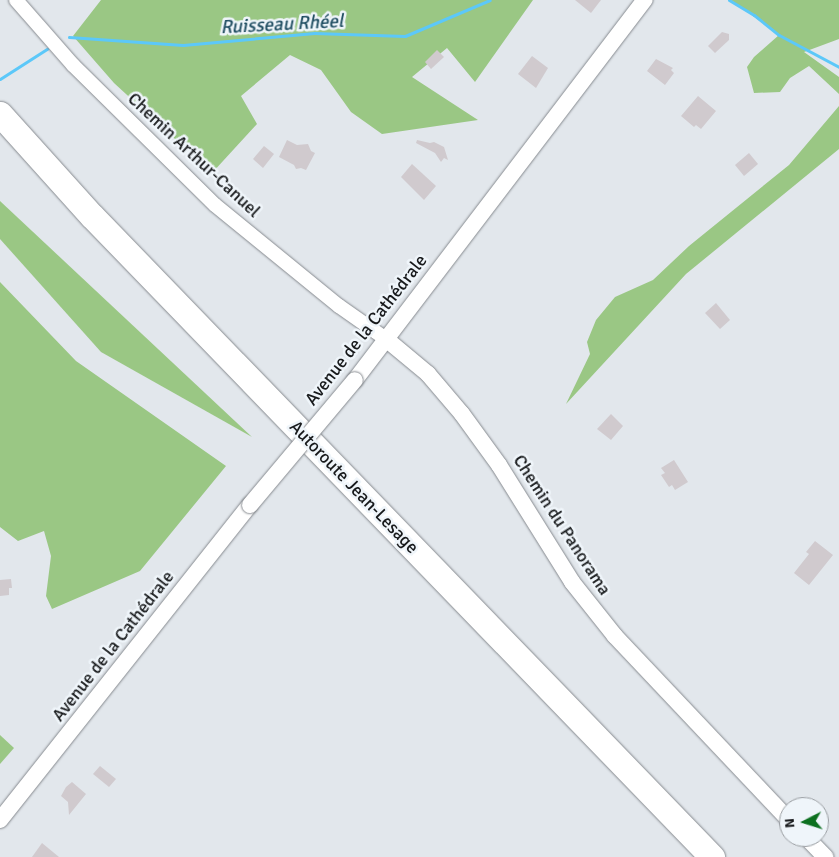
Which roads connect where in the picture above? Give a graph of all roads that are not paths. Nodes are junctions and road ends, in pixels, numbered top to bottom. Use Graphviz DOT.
graph roads {
  1 [pos="16,0"];
  2 [pos="645,0"];
  3 [pos="0,114"];
  4 [pos="386,338"];
  5 [pos="779,809"];
  6 [pos="0,820"];
  7 [pos="816,847"];
  8 [pos="712,857"];
  9 [pos="825,857"];
  1 -- 4 [label="street, Chemin Arthur-Canuel"];
  2 -- 4 [label="street, Avenue de la Cathédrale"];
  3 -- 8 [label="highway, Autoroute Jean-Lesage"];
  4 -- 5 [label="street, Chemin du Panorama"];
  4 -- 6 [label="street, Avenue de la Cathédrale, bridge"];
  7 -- 9 [label="street"];
}
